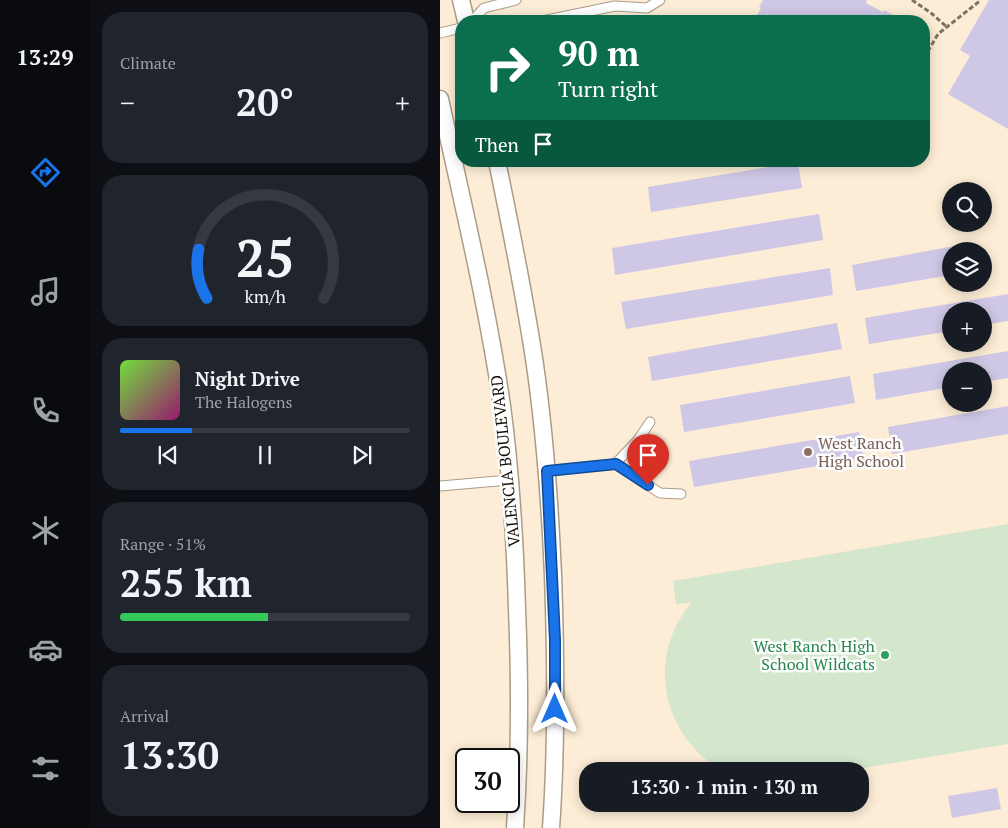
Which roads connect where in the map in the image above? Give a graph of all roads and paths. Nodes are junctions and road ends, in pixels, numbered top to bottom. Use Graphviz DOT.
graph roads {
  1 [pos="461,0"];
  2 [pos="516,0"];
  3 [pos="660,0"];
  4 [pos="912,0"];
  5 [pos="981,0"];
  6 [pos="465,15"];
  7 [pos="478,15"];
  8 [pos="571,15"];
  9 [pos="947,27"];
  10 [pos="455,29"];
  11 [pos="440,33"];
  12 [pos="930,48"];
  13 [pos="440,99"];
  14 [pos="497,167"];
  15 [pos="650,422"];
  16 [pos="616,464"];
  17 [pos="547,471"];
  18 [pos="509,480"];
  19 [pos="440,486"];
  20 [pos="681,494"];
  21 [pos="515,828"];
  22 [pos="550,828"];
  1 -- 6 [label="street"];
  2 -- 7 [label="lane"];
  3 -- 8 [label="lane"];
  4 -- 9 [label="path"];
  5 -- 9 [label="path"];
  9 -- 12 [label="path"];
  10 -- 11 [label="lane"];
  13 -- 18 [label="street, VALENCIA BOULEVARD"];
  14 -- 17 [label="street"];
  15 -- 16 [label="lane"];
  16 -- 17 [label="lane"];
  16 -- 20 [label="lane"];
  17 -- 22 [label="street"];
  18 -- 19 [label="lane"];
  18 -- 21 [label="street, VALENCIA BOULEVARD"];
}
